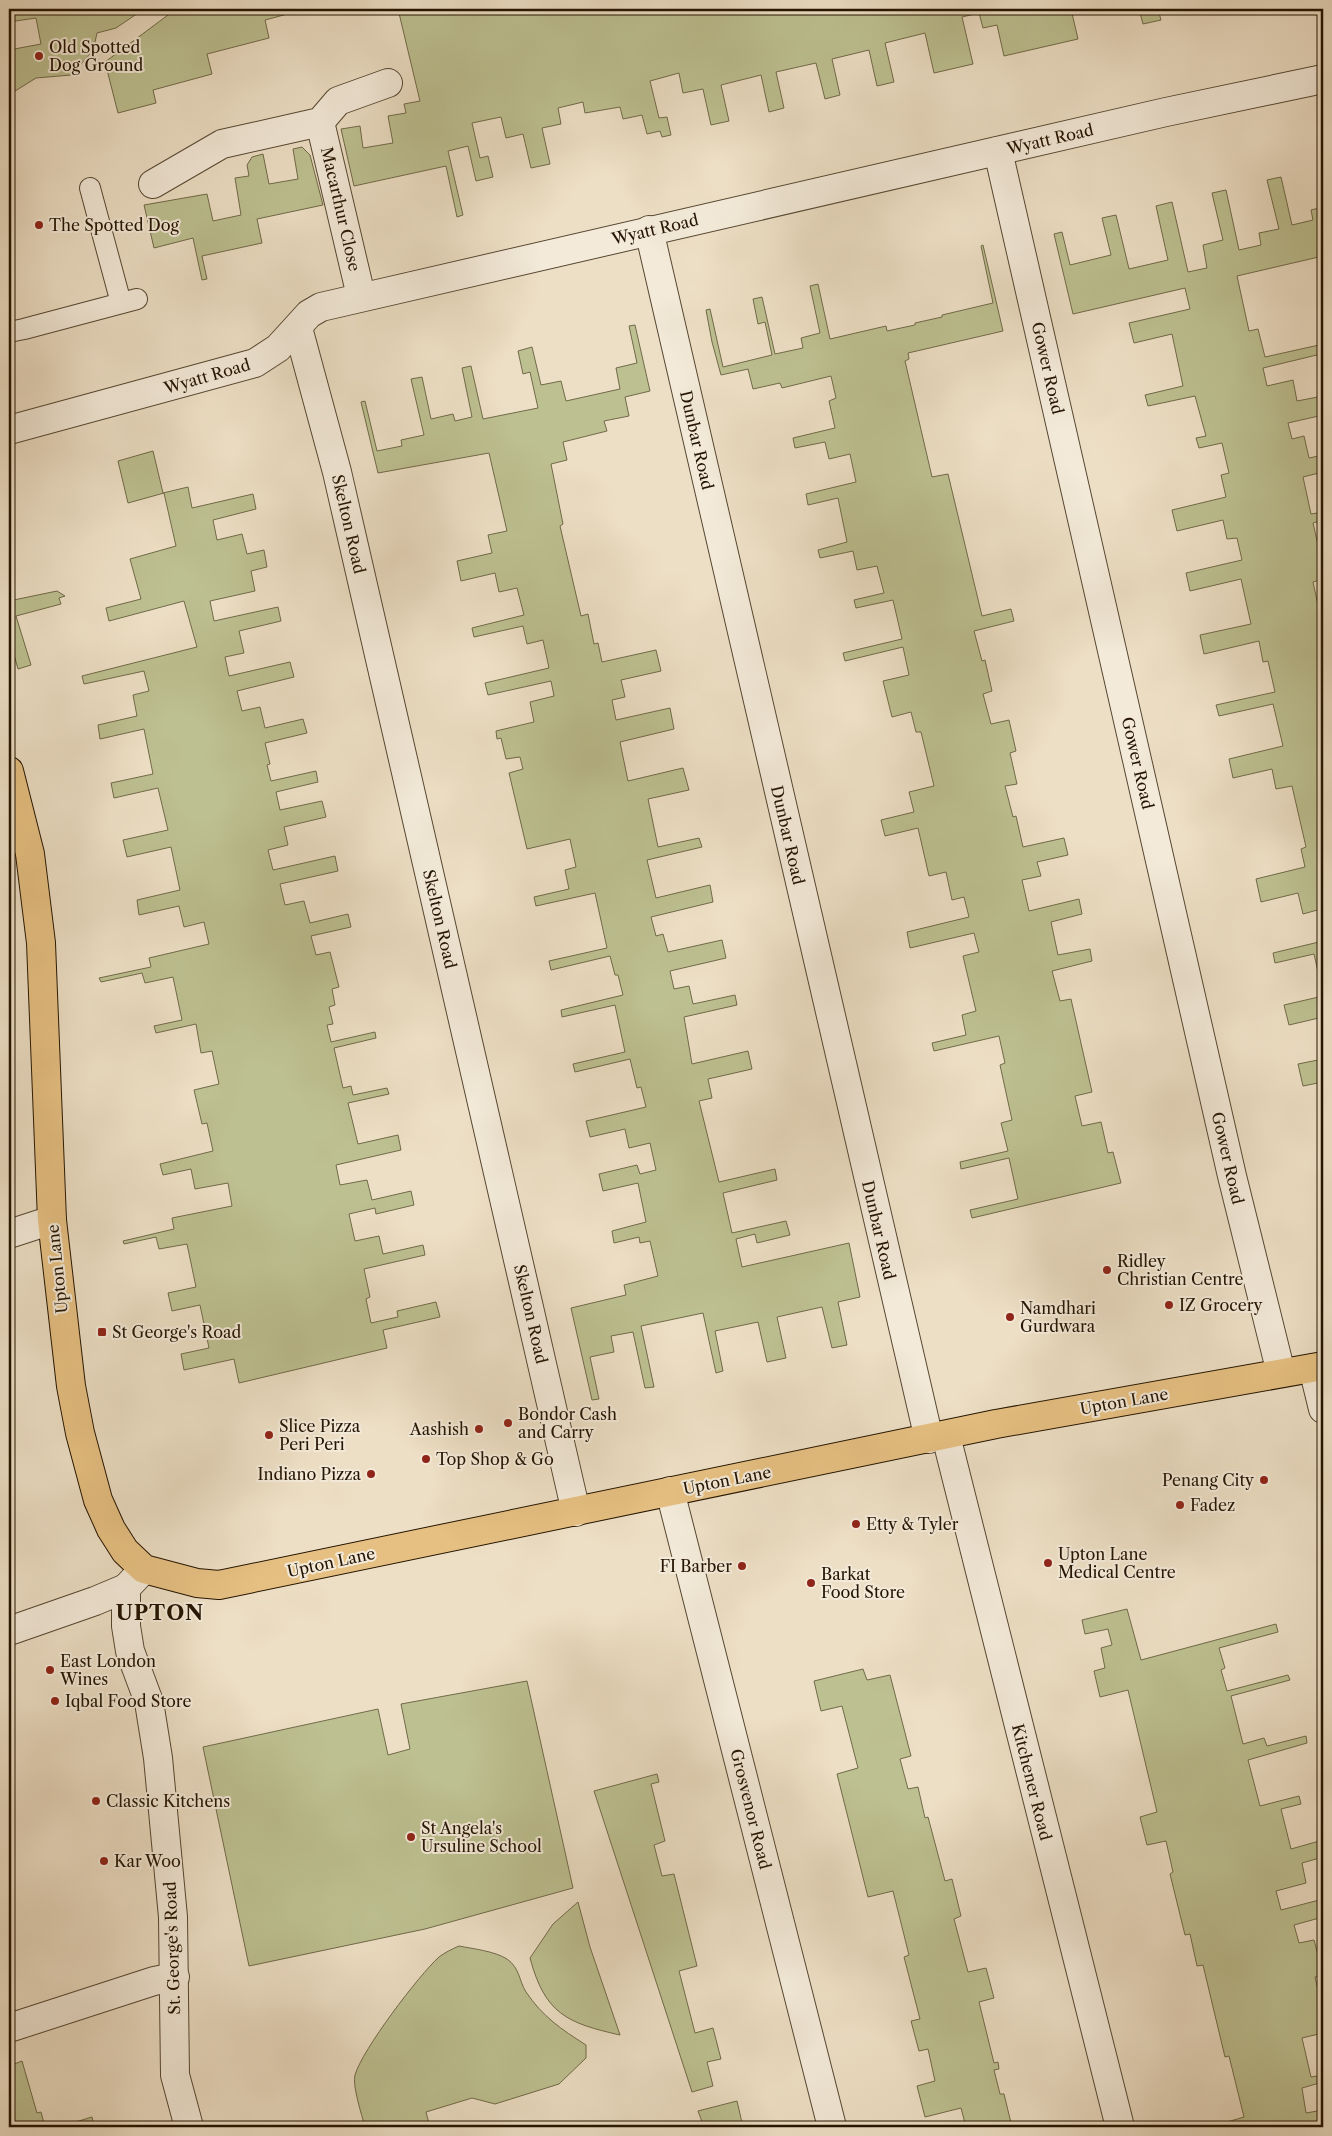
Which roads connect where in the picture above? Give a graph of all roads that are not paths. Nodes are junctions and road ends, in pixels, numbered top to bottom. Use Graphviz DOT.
graph roads {
  1 [pos="1323,79"];
  2 [pos="388,83"];
  3 [pos="320,122"];
  4 [pos="998,151"];
  5 [pos="153,184"];
  6 [pos="90,188"];
  7 [pos="649,230"];
  8 [pos="362,296"];
  9 [pos="298,328"];
  10 [pos="9,332"];
  11 [pos="9,430"];
  12 [pos="9,771"];
  13 [pos="52,1220"];
  14 [pos="9,1234"];
  15 [pos="1318,1367"];
  16 [pos="1281,1374"];
  17 [pos="1323,1409"];
  18 [pos="938,1437"];
  19 [pos="670,1491"];
  20 [pos="576,1512"];
  21 [pos="135,1578"];
  22 [pos="9,1630"];
  23 [pos="175,1976"];
  24 [pos="9,2028"];
  25 [pos="189,2127"];
  26 [pos="832,2127"];
  27 [pos="1120,2127"];
  1 -- 4 [label="street, Wyatt Road"];
  2 -- 3 [label="street"];
  3 -- 5 [label="street"];
  3 -- 8 [label="street, Macarthur Close"];
  4 -- 7 [label="street, Wyatt Road"];
  4 -- 16 [label="street, Gower Road"];
  6 -- 10 [label="lane"];
  7 -- 8 [label="street, Wyatt Road"];
  7 -- 18 [label="street, Dunbar Road"];
  8 -- 9 [label="street, Wyatt Road"];
  9 -- 11 [label="street, Wyatt Road"];
  9 -- 20 [label="street, Skelton Road"];
  12 -- 13 [label="main road, Upton Lane"];
  13 -- 14 [label="street"];
  13 -- 21 [label="main road, Upton Lane"];
  15 -- 16 [label="main road, Upton Lane"];
  15 -- 17 [label="street"];
  16 -- 18 [label="main road, Upton Lane"];
  18 -- 19 [label="main road, Upton Lane"];
  18 -- 27 [label="street, Kitchener Road"];
  19 -- 20 [label="main road, Upton Lane"];
  19 -- 26 [label="street, Grosvenor Road"];
  20 -- 21 [label="main road, Upton Lane"];
  21 -- 22 [label="street"];
  21 -- 23 [label="street, St. George's Road"];
  23 -- 24 [label="street"];
  23 -- 25 [label="street, St. George's Road"];
}
